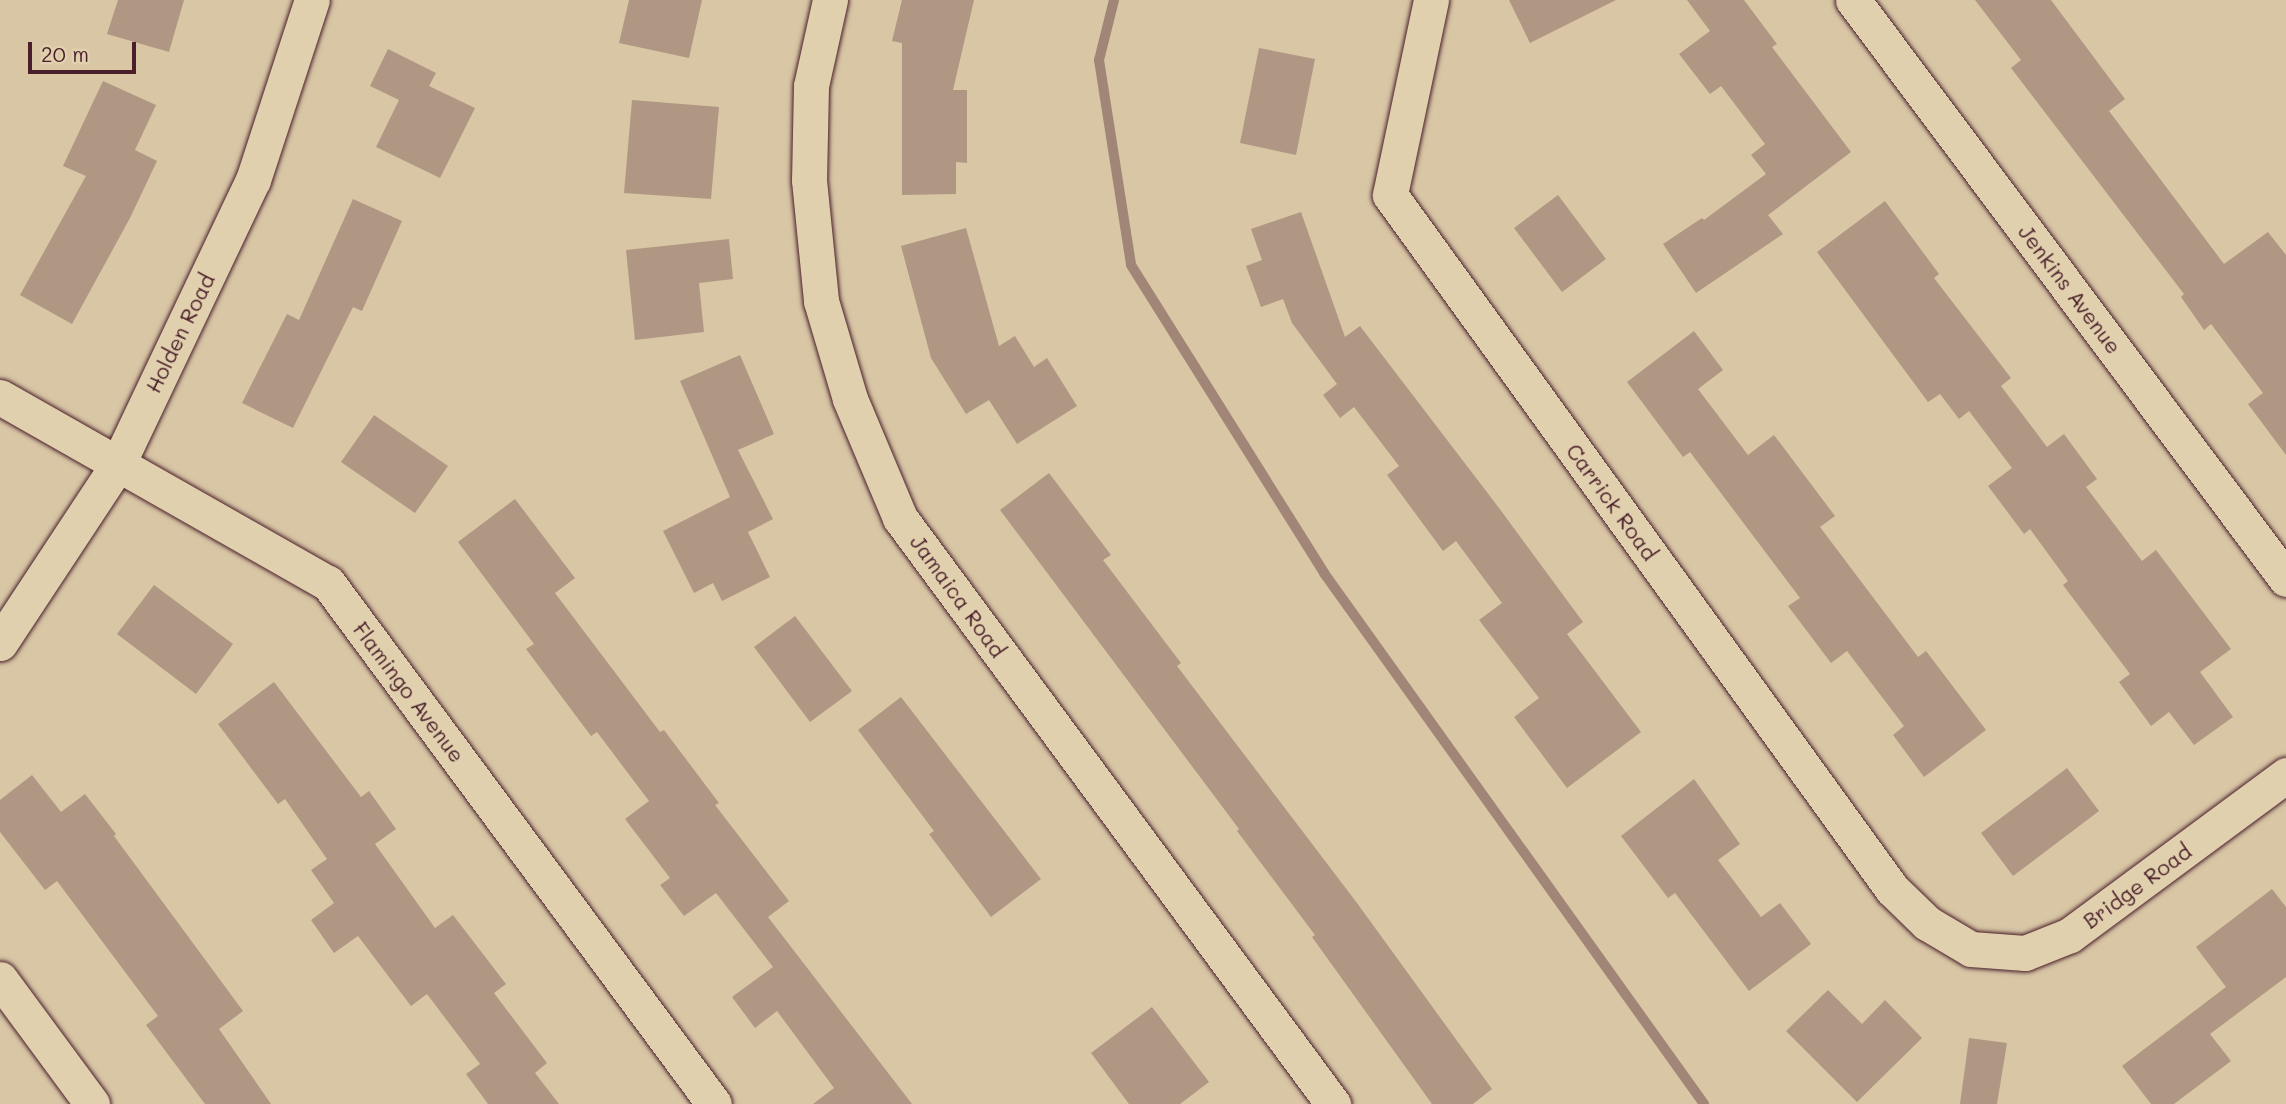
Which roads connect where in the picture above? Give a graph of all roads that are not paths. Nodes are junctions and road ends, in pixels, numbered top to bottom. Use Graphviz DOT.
graph roads {
  1 [pos="313,0"];
  2 [pos="830,0"];
  3 [pos="1432,0"];
  4 [pos="1853,0"];
  5 [pos="0,397"];
  6 [pos="118,464"];
  7 [pos="2286,579"];
  8 [pos="0,643"];
  9 [pos="2286,775"];
  10 [pos="1971,949"];
  11 [pos="0,979"];
  12 [pos="92,1104"];
  13 [pos="714,1104"];
  14 [pos="1333,1104"];
  1 -- 6 [label="street, Holden Road"];
  2 -- 14 [label="street, Jamaica Road"];
  3 -- 10 [label="street, Carrick Road"];
  4 -- 7 [label="street, Jenkins Avenue"];
  5 -- 6 [label="street, Flamingo Avenue"];
  6 -- 8 [label="street, Holden Road"];
  6 -- 13 [label="street, Flamingo Avenue"];
  9 -- 10 [label="street, Bridge Road"];
  11 -- 12 [label="street"];
}
